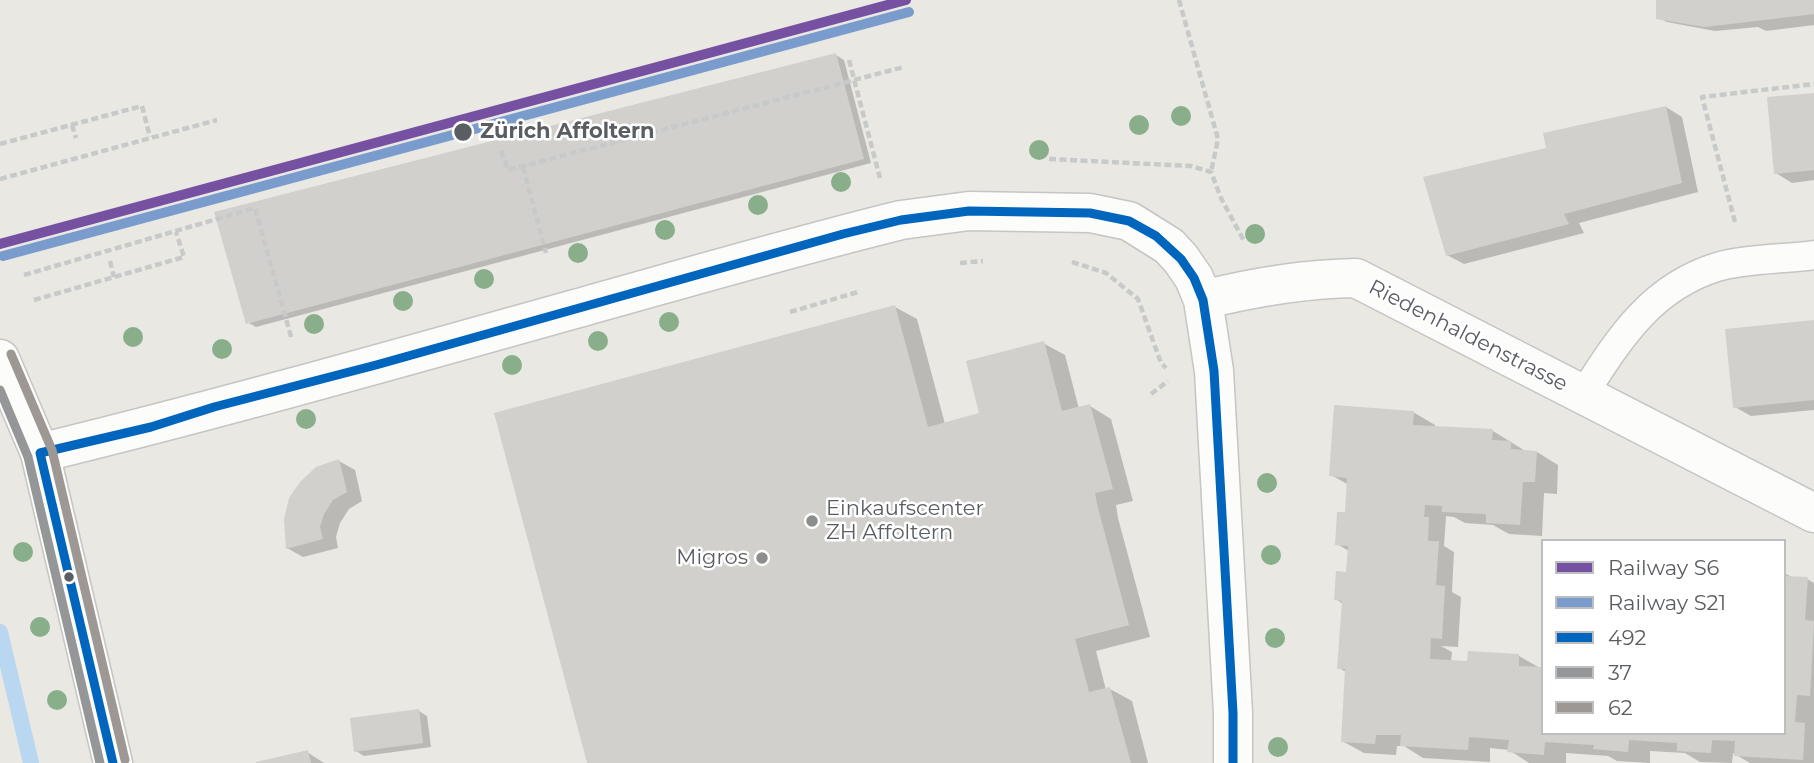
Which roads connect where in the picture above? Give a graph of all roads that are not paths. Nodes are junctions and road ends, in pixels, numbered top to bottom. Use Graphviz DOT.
graph roads {
  1 [pos="1814,255"];
  2 [pos="1203,300"];
  3 [pos="3,373"];
  4 [pos="1583,395"];
  5 [pos="40,453"];
  6 [pos="1814,513"];
  7 [pos="113,763"];
  8 [pos="1233,763"];
  1 -- 4 [label="lane, Riedenhaldenstrasse"];
  2 -- 4 [label="street, Riedenhaldenstrasse"];
  2 -- 5 [label="street"];
  2 -- 8 [label="street"];
  3 -- 5 [label="street"];
  4 -- 6 [label="street, Riedenhaldenstrasse"];
  5 -- 7 [label="street"];
}
